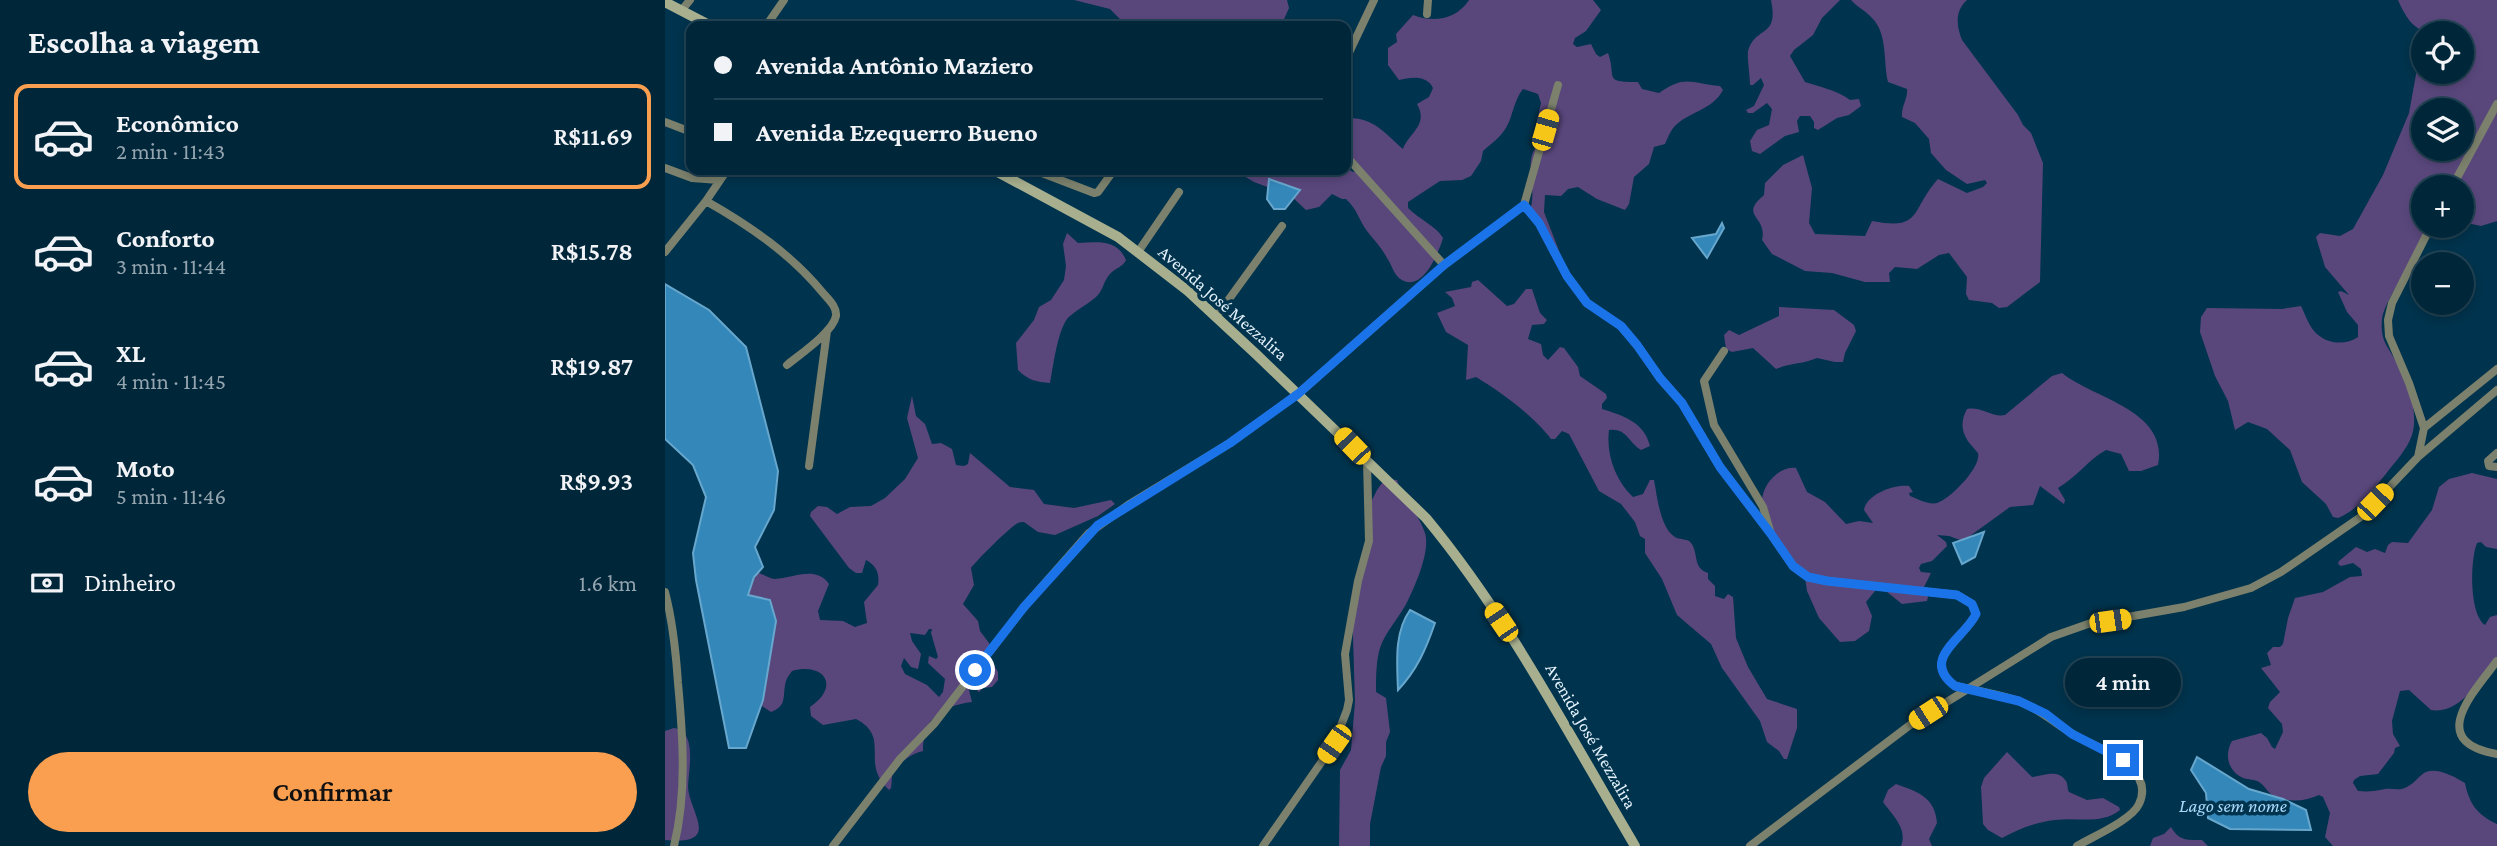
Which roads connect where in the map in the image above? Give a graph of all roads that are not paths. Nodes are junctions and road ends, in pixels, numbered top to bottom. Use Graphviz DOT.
graph roads {
  1 [pos="690,0"];
  2 [pos="784,0"];
  3 [pos="1374,0"];
  4 [pos="1428,0"];
  5 [pos="665,2"];
  6 [pos="681,11"];
  7 [pos="1427,14"];
  8 [pos="701,21"];
  9 [pos="769,21"];
  10 [pos="1351,48"];
  11 [pos="1558,85"];
  12 [pos="2497,104"];
  13 [pos="665,121"];
  14 [pos="686,130"];
  15 [pos="1351,161"];
  16 [pos="665,168"];
  17 [pos="723,175"];
  18 [pos="1004,175"];
  19 [pos="1047,175"];
  20 [pos="1110,175"];
  21 [pos="2459,175"];
  22 [pos="719,180"];
  23 [pos="1179,192"];
  24 [pos="706,201"];
  25 [pos="1524,205"];
  26 [pos="1282,226"];
  27 [pos="2425,238"];
  28 [pos="666,248"];
  29 [pos="1138,252"];
  30 [pos="1444,265"];
  31 [pos="1216,317"];
  32 [pos="827,331"];
  33 [pos="1724,351"];
  34 [pos="787,365"];
  35 [pos="2497,369"];
  36 [pos="2497,390"];
  37 [pos="1298,394"];
  38 [pos="2424,428"];
  39 [pos="2497,453"];
  40 [pos="2418,457"];
  41 [pos="1367,461"];
  42 [pos="809,466"];
  43 [pos="2497,467"];
  44 [pos="1771,534"];
  45 [pos="665,592"];
  46 [pos="2497,661"];
  47 [pos="1966,688"];
  48 [pos="2497,754"];
  49 [pos="674,846"];
  50 [pos="833,846"];
  51 [pos="1263,846"];
  52 [pos="1635,846"];
  53 [pos="1750,846"];
  54 [pos="2077,846"];
  1 -- 6 [label="street"];
  2 -- 9 [label="street"];
  3 -- 10 [label="street"];
  4 -- 7 [label="street"];
  5 -- 6 [label="main road"];
  6 -- 8 [label="main road"];
  11 -- 25 [label="street"];
  12 -- 21 [label="street"];
  13 -- 14 [label="street"];
  15 -- 30 [label="street"];
  16 -- 22 [label="street"];
  17 -- 22 [label="street"];
  18 -- 29 [label="main road, Avenida José Mezzalira"];
  19 -- 20 [label="street"];
  22 -- 24 [label="street"];
  23 -- 29 [label="street"];
  24 -- 28 [label="street"];
  24 -- 32 [label="street"];
  25 -- 30 [label="street"];
  25 -- 44 [label="street"];
  26 -- 31 [label="street"];
  27 -- 38 [label="street"];
  29 -- 31 [label="main road, Avenida José Mezzalira"];
  30 -- 37 [label="street"];
  31 -- 37 [label="main road, Avenida José Mezzalira"];
  32 -- 34 [label="street"];
  32 -- 42 [label="street"];
  33 -- 44 [label="street"];
  35 -- 38 [label="street"];
  36 -- 40 [label="street"];
  37 -- 41 [label="main road, Avenida José Mezzalira"];
  37 -- 50 [label="street"];
  38 -- 40 [label="street"];
  39 -- 43 [label="street"];
  40 -- 47 [label="street"];
  41 -- 51 [label="street"];
  41 -- 52 [label="main road, Avenida José Mezzalira"];
  44 -- 47 [label="street"];
  45 -- 49 [label="street"];
  46 -- 48 [label="street"];
  47 -- 53 [label="street"];
  47 -- 54 [label="street"];
}
